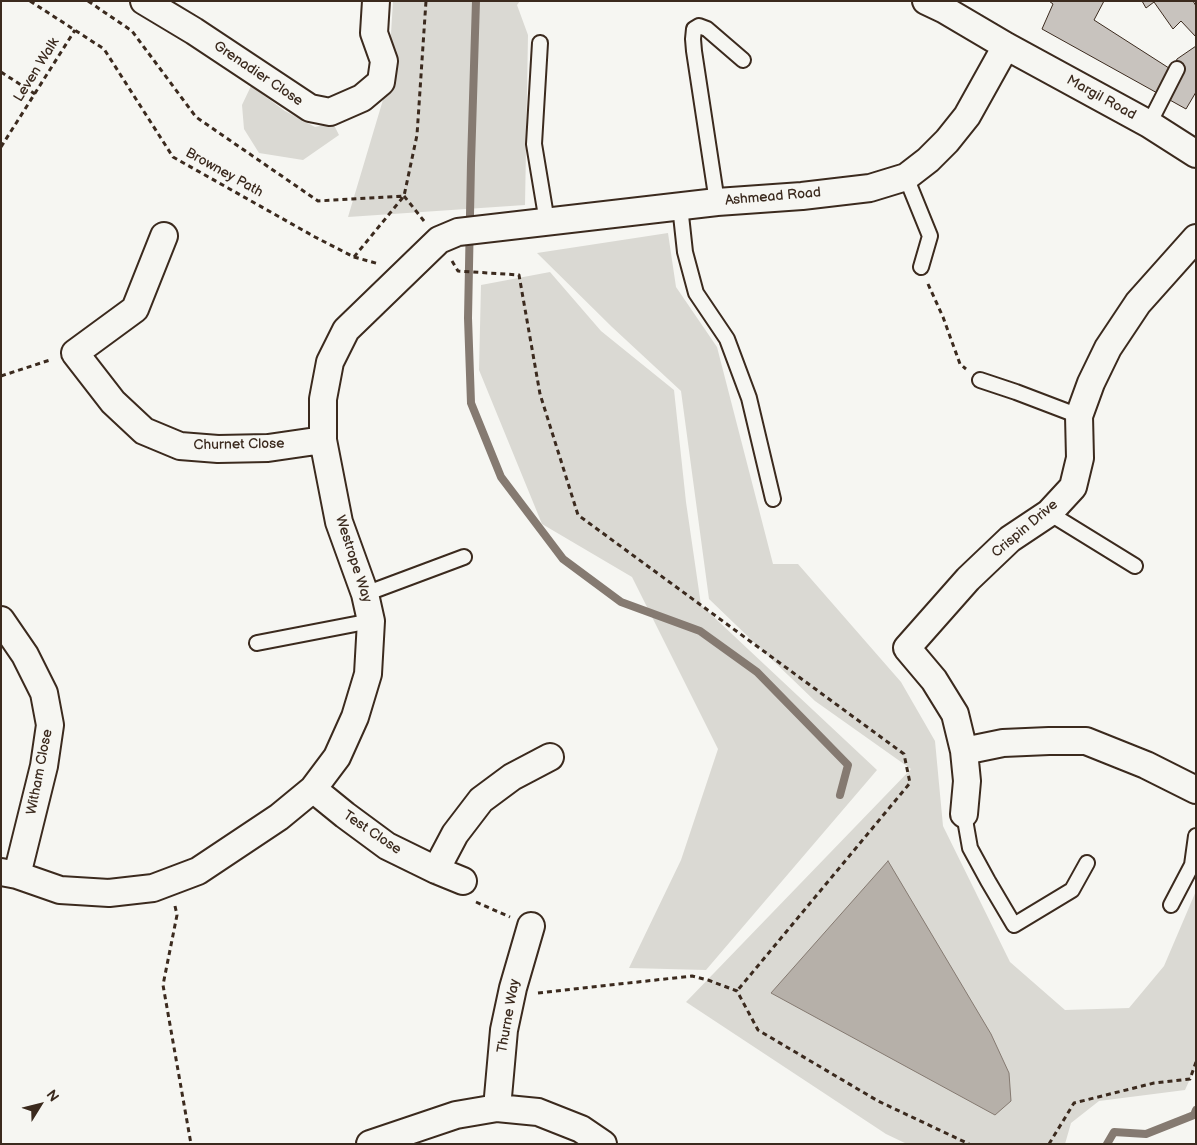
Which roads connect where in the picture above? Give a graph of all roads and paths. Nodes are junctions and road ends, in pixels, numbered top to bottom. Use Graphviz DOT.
graph roads {
  1 [pos="30,1"];
  2 [pos="88,1"];
  3 [pos="144,1"];
  4 [pos="376,1"];
  5 [pos="426,1"];
  6 [pos="940,4"];
  7 [pos="75,30"];
  8 [pos="540,43"];
  9 [pos="1006,46"];
  10 [pos="743,60"];
  11 [pos="1177,69"];
  12 [pos="1,72"];
  13 [pos="35,94"];
  14 [pos="1148,124"];
  15 [pos="1,147"];
  16 [pos="1196,154"];
  17 [pos="906,177"];
  18 [pos="404,196"];
  19 [pos="717,202"];
  20 [pos="680,206"];
  21 [pos="547,222"];
  22 [pos="460,234"];
  23 [pos="164,236"];
  24 [pos="1196,238"];
  25 [pos="354,257"];
  26 [pos="921,267"];
  27 [pos="406,271"];
  28 [pos="458,271"];
  29 [pos="75,353"];
  30 [pos="1,376"];
  31 [pos="980,380"];
  32 [pos="1079,416"];
  33 [pos="323,440"];
  34 [pos="773,499"];
  35 [pos="1049,513"];
  36 [pos="464,557"];
  37 [pos="1134,566"];
  38 [pos="366,594"];
  39 [pos="1,620"];
  40 [pos="371,621"];
  41 [pos="257,643"];
  42 [pos="964,750"];
  43 [pos="550,757"];
  44 [pos="313,789"];
  45 [pos="1196,790"];
  46 [pos="964,814"];
  47 [pos="1196,836"];
  48 [pos="1087,863"];
  49 [pos="436,870"];
  50 [pos="9,874"];
  51 [pos="169,881"];
  52 [pos="463,881"];
  53 [pos="1171,905"];
  54 [pos="531,926"];
  55 [pos="513,988"];
  56 [pos="737,991"];
  57 [pos="1196,1062"];
  58 [pos="496,1108"];
  59 [pos="191,1144"];
  60 [pos="370,1144"];
  61 [pos="603,1144"];
  62 [pos="969,1144"];
  63 [pos="1048,1144"];
  1 -- 7 [label="path, Browney Path"];
  2 -- 18 [label="path"];
  3 -- 4 [label="street, Grenadier Close"];
  5 -- 18 [label="path"];
  6 -- 9 [label="street"];
  7 -- 13 [label="path, Leven Walk"];
  7 -- 25 [label="path, Browney Path"];
  8 -- 21 [label="lane"];
  9 -- 14 [label="street, Margil Road"];
  9 -- 17 [label="street, Ashmead Road"];
  10 -- 19 [label="lane"];
  11 -- 14 [label="lane"];
  12 -- 13 [label="path"];
  13 -- 15 [label="path, Leven Walk"];
  14 -- 16 [label="street, Margil Road"];
  17 -- 19 [label="street, Ashmead Road"];
  17 -- 26 [label="lane"];
  18 -- 22 [label="path"];
  18 -- 25 [label="path"];
  19 -- 20 [label="street, Ashmead Road"];
  20 -- 21 [label="street, Ashmead Road"];
  20 -- 34 [label="lane"];
  21 -- 22 [label="street, Ashmead Road"];
  22 -- 27 [label="street"];
  23 -- 29 [label="street"];
  24 -- 32 [label="street, Crispin Drive"];
  25 -- 27 [label="path, Browney Path"];
  26 -- 31 [label="path"];
  27 -- 33 [label="street, Westrope Way"];
  28 -- 56 [label="path"];
  29 -- 30 [label="path"];
  29 -- 33 [label="street, Churnet Close"];
  31 -- 32 [label="lane"];
  32 -- 35 [label="street, Crispin Drive"];
  33 -- 38 [label="street, Westrope Way"];
  35 -- 37 [label="lane"];
  35 -- 42 [label="street, Crispin Drive"];
  36 -- 38 [label="lane"];
  38 -- 40 [label="street, Westrope Way"];
  39 -- 50 [label="street, Witham Close"];
  40 -- 41 [label="lane"];
  40 -- 44 [label="street, Westrope Way"];
  42 -- 45 [label="street"];
  42 -- 46 [label="street, Crispin Drive"];
  43 -- 49 [label="street"];
  44 -- 49 [label="street, Test Close"];
  44 -- 51 [label="street, Westrope Way"];
  46 -- 48 [label="lane"];
  47 -- 53 [label="lane"];
  49 -- 52 [label="street, Test Close"];
  50 -- 51 [label="street, Westrope Way"];
  51 -- 59 [label="path"];
  52 -- 54 [label="path"];
  54 -- 55 [label="street, Thurne Way"];
  55 -- 56 [label="path"];
  55 -- 58 [label="street, Thurne Way"];
  56 -- 62 [label="path"];
  57 -- 63 [label="path"];
  58 -- 60 [label="street"];
  58 -- 61 [label="street"];
}
